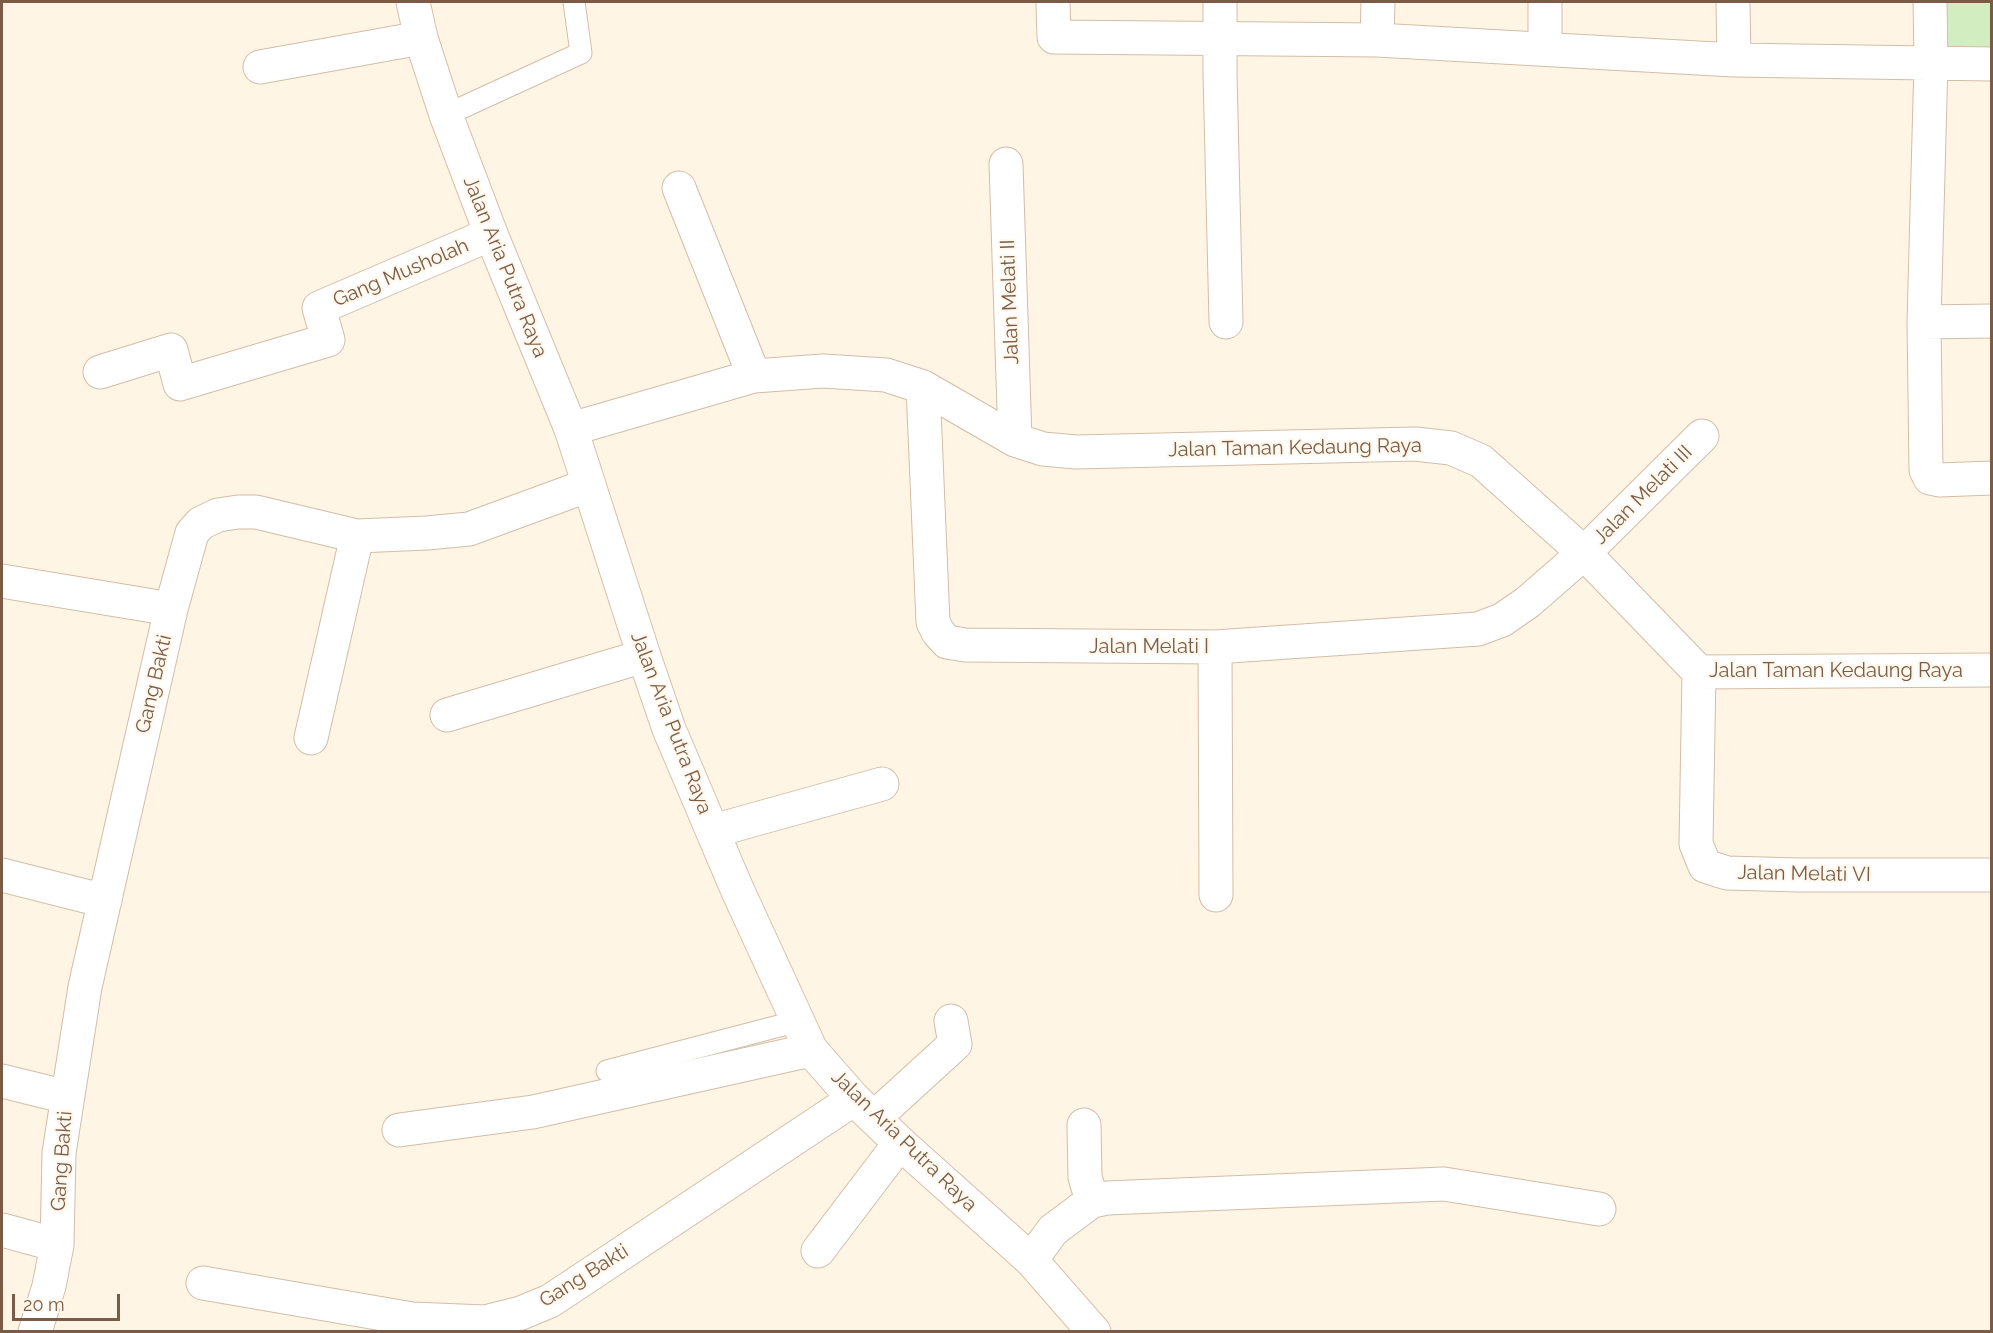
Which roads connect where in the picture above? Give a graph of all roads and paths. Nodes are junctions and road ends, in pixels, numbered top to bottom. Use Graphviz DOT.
graph roads {
  1 [pos="574,2"];
  2 [pos="1053,2"];
  3 [pos="1220,2"];
  4 [pos="1378,2"];
  5 [pos="1545,2"];
  6 [pos="1733,2"];
  7 [pos="1930,2"];
  8 [pos="417,18"];
  9 [pos="1221,38"];
  10 [pos="1377,40"];
  11 [pos="1545,48"];
  12 [pos="1734,60"];
  13 [pos="1931,62"];
  14 [pos="1992,64"];
  15 [pos="260,67"];
  16 [pos="446,115"];
  17 [pos="1006,164"];
  18 [pos="679,188"];
  19 [pos="491,234"];
  20 [pos="1992,321"];
  21 [pos="1226,322"];
  22 [pos="1924,322"];
  23 [pos="100,372"];
  24 [pos="754,376"];
  25 [pos="923,387"];
  26 [pos="571,429"];
  27 [pos="1702,436"];
  28 [pos="1014,440"];
  29 [pos="1992,478"];
  30 [pos="589,485"];
  31 [pos="357,536"];
  32 [pos="1584,554"];
  33 [pos="2,581"];
  34 [pos="171,609"];
  35 [pos="1215,647"];
  36 [pos="644,656"];
  37 [pos="1992,670"];
  38 [pos="1699,672"];
  39 [pos="447,716"];
  40 [pos="311,738"];
  41 [pos="882,784"];
  42 [pos="712,831"];
  43 [pos="2,875"];
  44 [pos="1992,875"];
  45 [pos="1215,895"];
  46 [pos="105,901"];
  47 [pos="798,1021"];
  48 [pos="951,1021"];
  49 [pos="811,1050"];
  50 [pos="607,1071"];
  51 [pos="2,1081"];
  52 [pos="67,1097"];
  53 [pos="864,1109"];
  54 [pos="1084,1125"];
  55 [pos="399,1130"];
  56 [pos="900,1143"];
  57 [pos="1092,1201"];
  58 [pos="1599,1209"];
  59 [pos="2,1230"];
  60 [pos="57,1245"];
  61 [pos="818,1251"];
  62 [pos="1031,1260"];
  63 [pos="203,1283"];
  64 [pos="35,1332"];
  65 [pos="1094,1332"];
  1 -- 16 [label="lane"];
  2 -- 9 [label="street"];
  3 -- 9 [label="street"];
  4 -- 10 [label="street"];
  5 -- 11 [label="street"];
  6 -- 12 [label="street"];
  7 -- 13 [label="street"];
  8 -- 15 [label="street"];
  8 -- 16 [label="street, Jalan Aria Putra Raya"];
  9 -- 10 [label="street"];
  9 -- 21 [label="street"];
  10 -- 11 [label="street"];
  11 -- 12 [label="street"];
  12 -- 13 [label="street"];
  13 -- 14 [label="street"];
  13 -- 22 [label="street"];
  16 -- 19 [label="street, Jalan Aria Putra Raya"];
  17 -- 28 [label="street, Jalan Melati II"];
  18 -- 24 [label="street"];
  19 -- 23 [label="street, Gang Musholah"];
  19 -- 26 [label="street, Jalan Aria Putra Raya"];
  20 -- 22 [label="street"];
  22 -- 29 [label="street"];
  24 -- 25 [label="street, Jalan Taman Kedaung Raya"];
  24 -- 26 [label="street, Jalan Taman Kedaung Raya"];
  25 -- 28 [label="street, Jalan Taman Kedaung Raya"];
  25 -- 35 [label="street, Jalan Melati I"];
  26 -- 30 [label="street, Jalan Aria Putra Raya"];
  27 -- 32 [label="street, Jalan Melati III"];
  28 -- 32 [label="street, Jalan Taman Kedaung Raya"];
  30 -- 31 [label="street, Gang Bakti"];
  30 -- 36 [label="street, Jalan Aria Putra Raya"];
  31 -- 34 [label="street, Gang Bakti"];
  31 -- 40 [label="street"];
  32 -- 35 [label="street, Jalan Melati I"];
  32 -- 38 [label="street, Jalan Taman Kedaung Raya"];
  33 -- 34 [label="street"];
  34 -- 46 [label="street, Gang Bakti"];
  35 -- 45 [label="street"];
  36 -- 39 [label="street"];
  36 -- 42 [label="street, Jalan Aria Putra Raya"];
  37 -- 38 [label="street, Jalan Taman Kedaung Raya"];
  38 -- 44 [label="street, Jalan Melati VI"];
  41 -- 42 [label="street"];
  42 -- 47 [label="street, Jalan Aria Putra Raya"];
  43 -- 46 [label="street"];
  46 -- 52 [label="street, Gang Bakti"];
  47 -- 49 [label="street, Jalan Aria Putra Raya"];
  47 -- 50 [label="lane"];
  48 -- 53 [label="street, Gang Bakti"];
  49 -- 53 [label="street, Jalan Aria Putra Raya"];
  49 -- 55 [label="street"];
  51 -- 52 [label="street"];
  52 -- 60 [label="street, Gang Bakti"];
  53 -- 56 [label="street, Jalan Aria Putra Raya"];
  53 -- 63 [label="street, Gang Bakti"];
  54 -- 57 [label="street"];
  56 -- 61 [label="street"];
  56 -- 62 [label="street, Jalan Aria Putra Raya"];
  57 -- 58 [label="street"];
  57 -- 62 [label="street"];
  59 -- 60 [label="street"];
  60 -- 64 [label="street, Gang Bakti"];
  62 -- 65 [label="street, Jalan Aria Putra Raya"];
}
